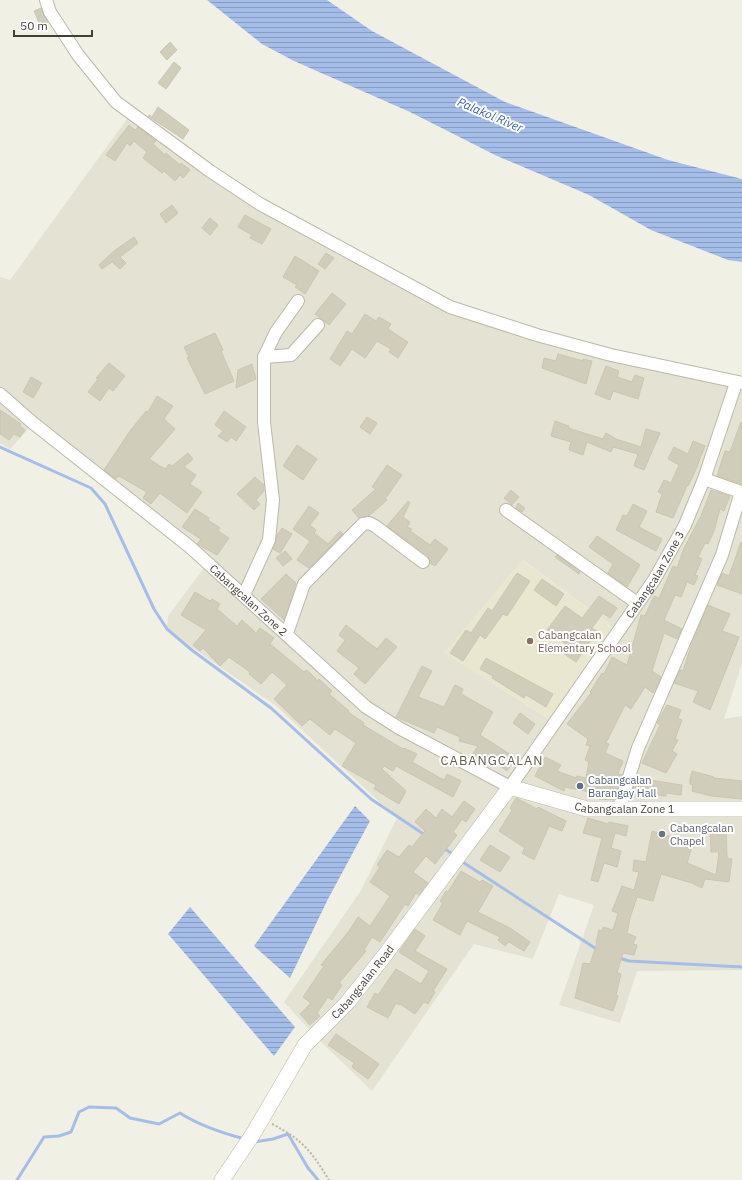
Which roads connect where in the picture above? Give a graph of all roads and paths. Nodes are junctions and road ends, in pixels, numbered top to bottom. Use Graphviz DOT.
graph roads {
  1 [pos="46,0"];
  2 [pos="298,301"];
  3 [pos="318,325"];
  4 [pos="264,357"];
  5 [pos="739,383"];
  6 [pos="0,394"];
  7 [pos="704,479"];
  8 [pos="506,510"];
  9 [pos="423,562"];
  10 [pos="244,595"];
  11 [pos="637,603"];
  12 [pos="287,633"];
  13 [pos="510,787"];
  14 [pos="619,809"];
  15 [pos="742,809"];
  16 [pos="262,1120"];
  17 [pos="222,1180"];
  18 [pos="329,1180"];
  1 -- 5 [label="street"];
  2 -- 4 [label="street"];
  3 -- 4 [label="street"];
  4 -- 10 [label="street"];
  5 -- 7 [label="street, Cabangcalan Zone 3"];
  6 -- 10 [label="street, Cabangcalan Zone 2"];
  7 -- 11 [label="street, Cabangcalan Zone 3"];
  7 -- 14 [label="street"];
  8 -- 11 [label="street"];
  9 -- 12 [label="street"];
  10 -- 12 [label="street, Cabangcalan Zone 2"];
  11 -- 13 [label="street, Cabangcalan Zone 3"];
  12 -- 13 [label="street, Cabangcalan Zone 2"];
  13 -- 14 [label="street, Cabangcalan Zone 1"];
  13 -- 16 [label="street, Cabangcalan Road"];
  14 -- 15 [label="street, Cabangcalan Zone 1"];
  16 -- 17 [label="street, Cabangcalan Road"];
  16 -- 18 [label="path"];
}
